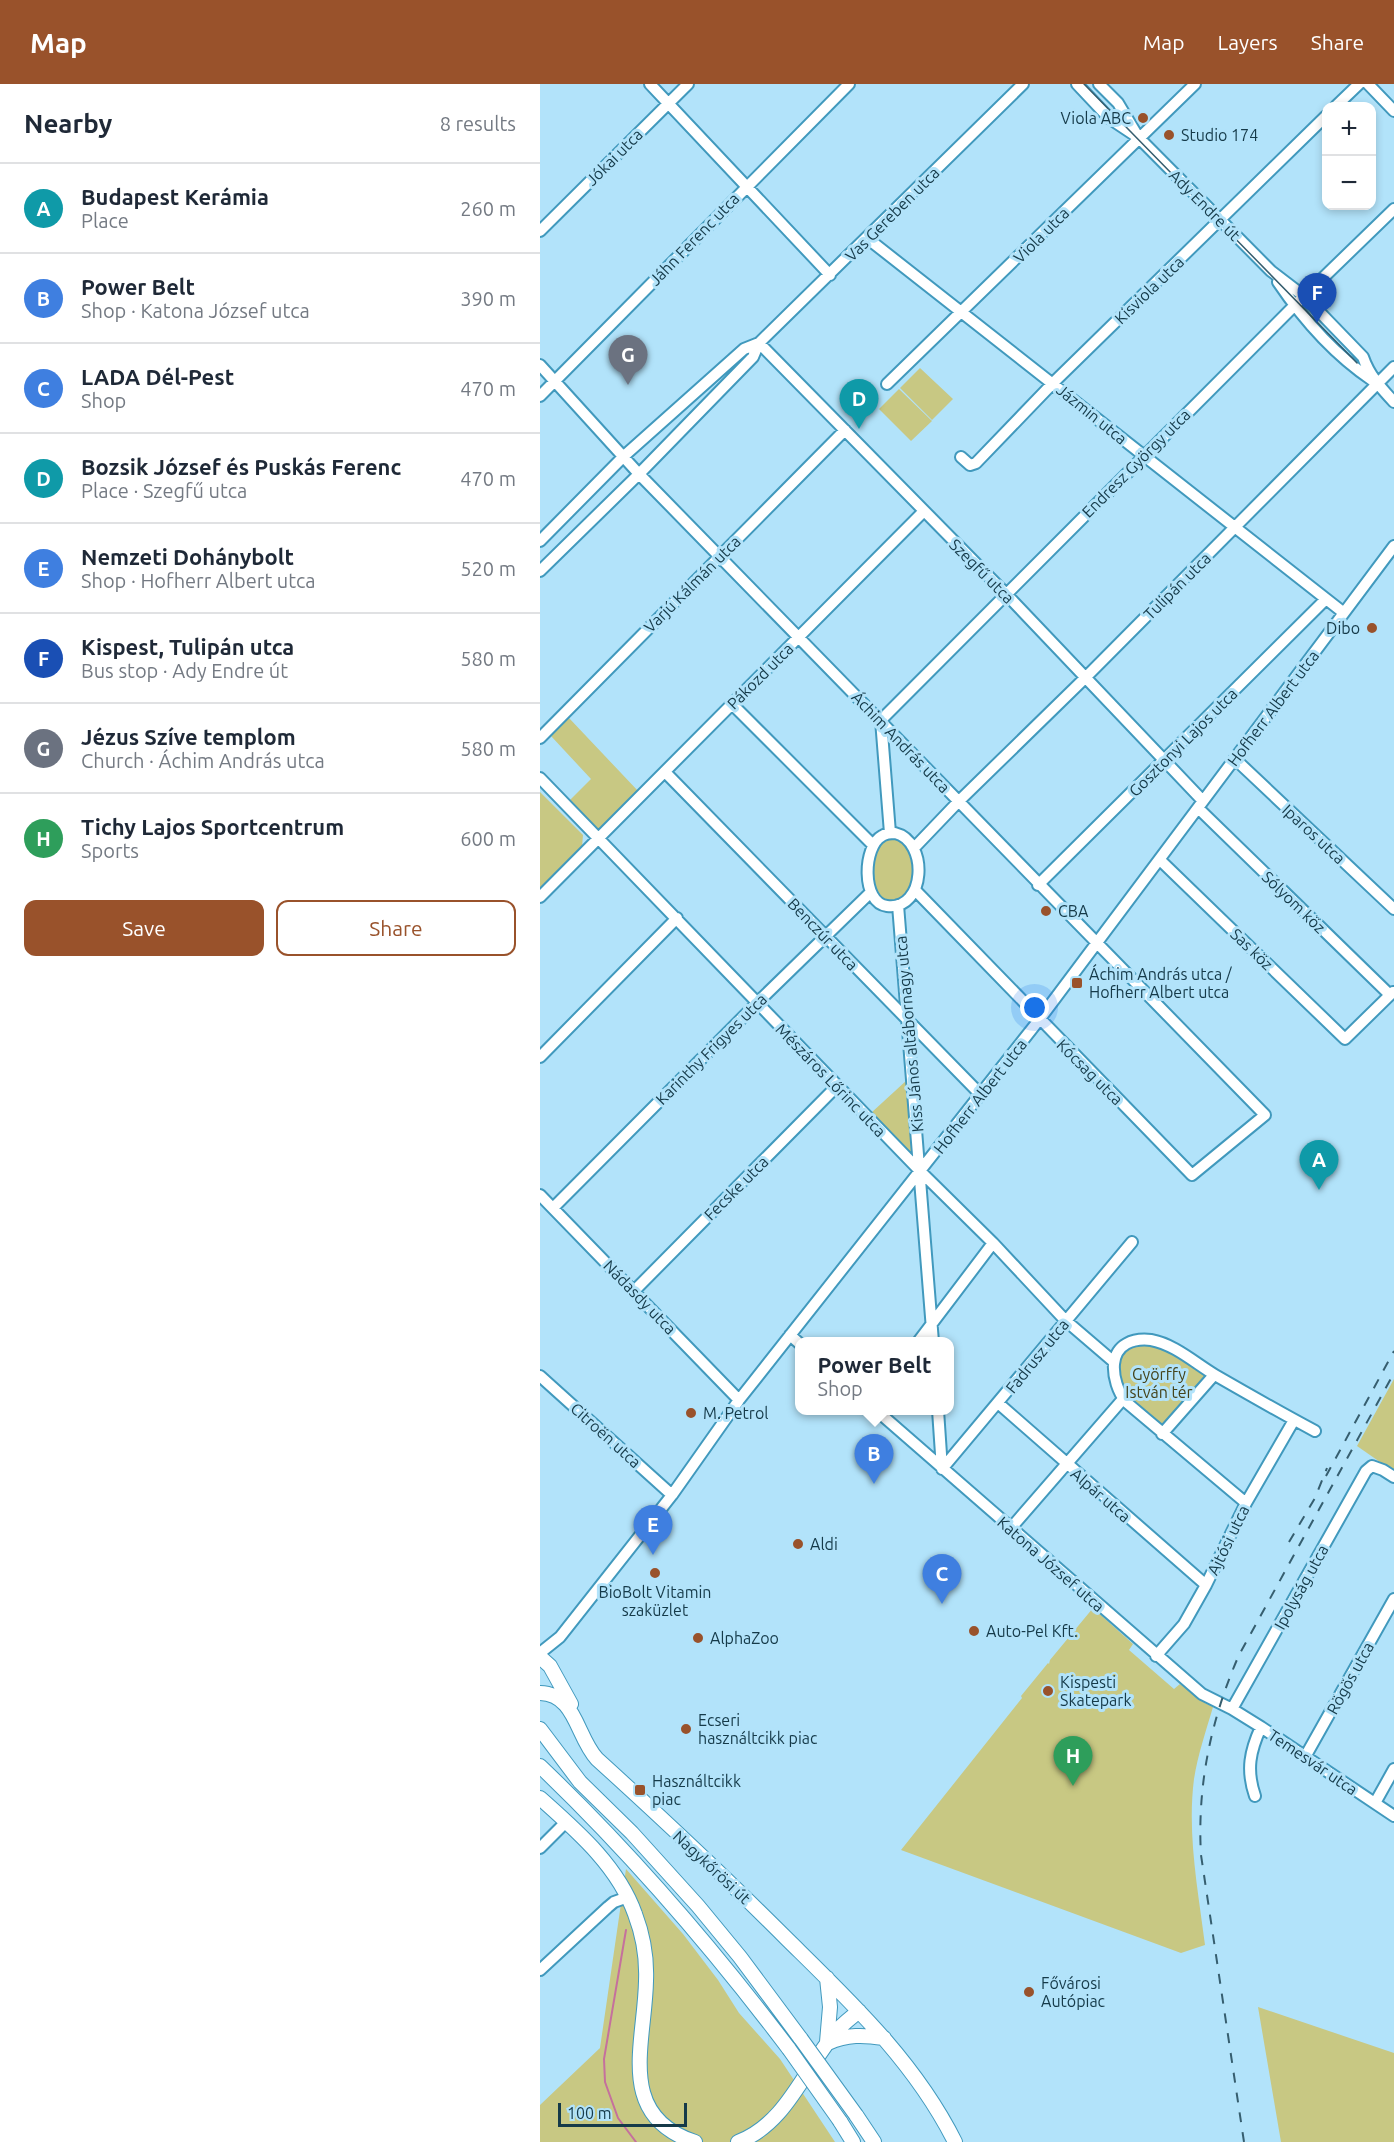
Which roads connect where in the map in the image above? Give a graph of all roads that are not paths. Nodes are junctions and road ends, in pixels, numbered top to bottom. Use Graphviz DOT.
graph roads {
  1 [pos="650,84"];
  2 [pos="688,84"];
  3 [pos="849,84"];
  4 [pos="1023,84"];
  5 [pos="1077,84"];
  6 [pos="1099,84"];
  7 [pos="1195,84"];
  8 [pos="1359,84"];
  9 [pos="1368,84"];
  10 [pos="1340,102"];
  11 [pos="669,104"];
  12 [pos="1394,111"];
  13 [pos="1322,120"];
  14 [pos="1139,138"];
  15 [pos="747,185"];
  16 [pos="1394,209"];
  17 [pos="1220,221"];
  18 [pos="540,231"];
  19 [pos="867,238"];
  20 [pos="1271,271"];
  21 [pos="830,275"];
  22 [pos="1305,297"];
  23 [pos="1294,306"];
  24 [pos="963,312"];
  25 [pos="759,343"];
  26 [pos="540,365"];
  27 [pos="1394,368"];
  28 [pos="555,381"];
  29 [pos="1053,383"];
  30 [pos="887,384"];
  31 [pos="1377,384"];
  32 [pos="540,396"];
  33 [pos="1394,402"];
  34 [pos="845,430"];
  35 [pos="624,456"];
  36 [pos="1144,456"];
  37 [pos="961,457"];
  38 [pos="639,474"];
  39 [pos="923,512"];
  40 [pos="1235,528"];
  41 [pos="540,540"];
  42 [pos="1394,546"];
  43 [pos="720,557"];
  44 [pos="540,571"];
  45 [pos="1006,594"];
  46 [pos="1326,599"];
  47 [pos="1344,613"];
  48 [pos="799,638"];
  49 [pos="1084,678"];
  50 [pos="732,704"];
  51 [pos="881,720"];
  52 [pos="540,738"];
  53 [pos="1235,759"];
  54 [pos="1164,760"];
  55 [pos="665,772"];
  56 [pos="540,778"];
  57 [pos="958,802"];
  58 [pos="1201,805"];
  59 [pos="890,833"];
  60 [pos="598,840"];
  61 [pos="873,845"];
  62 [pos="914,848"];
  63 [pos="1160,860"];
  64 [pos="1038,885"];
  65 [pos="915,890"];
  66 [pos="871,892"];
  67 [pos="540,897"];
  68 [pos="898,905"];
  69 [pos="1394,909"];
  70 [pos="677,918"];
  71 [pos="825,937"];
  72 [pos="1097,944"];
  73 [pos="1391,994"];
  74 [pos="757,1003"];
  75 [pos="908,1019"];
  76 [pos="1039,1020"];
  77 [pos="540,1057"];
  78 [pos="837,1086"];
  79 [pos="981,1095"];
  80 [pos="921,1172"];
  81 [pos="1192,1175"];
  82 [pos="540,1195"];
  83 [pos="553,1208"];
  84 [pos="1132,1242"];
  85 [pos="993,1243"];
  86 [pos="634,1291"];
  87 [pos="1065,1320"];
  88 [pos="932,1323"];
  89 [pos="790,1335"];
  90 [pos="921,1337"];
  91 [pos="933,1337"];
  92 [pos="795,1339"];
  93 [pos="1114,1362"];
  94 [pos="1214,1375"];
  95 [pos="540,1376"];
  96 [pos="1123,1399"];
  97 [pos="739,1400"];
  98 [pos="998,1403"];
  99 [pos="882,1415"];
  100 [pos="938,1415"];
  101 [pos="1294,1420"];
  102 [pos="1315,1431"];
  103 [pos="1162,1434"];
  104 [pos="1066,1465"];
  105 [pos="942,1469"];
  106 [pos="1394,1477"];
  107 [pos="672,1496"];
  108 [pos="1246,1503"];
  109 [pos="1011,1528"];
  110 [pos="1206,1585"];
  111 [pos="1394,1599"];
  112 [pos="558,1639"];
  113 [pos="1156,1656"];
  114 [pos="545,1662"];
  115 [pos="540,1692"];
  116 [pos="1232,1709"];
  117 [pos="574,1718"];
  118 [pos="1261,1727"];
  119 [pos="540,1729"];
  120 [pos="540,1743"];
  121 [pos="1305,1757"];
  122 [pos="540,1766"];
  123 [pos="1394,1769"];
  124 [pos="580,1782"];
  125 [pos="1255,1796"];
  126 [pos="540,1798"];
  127 [pos="1375,1803"];
  128 [pos="1394,1816"];
  129 [pos="566,1822"];
  130 [pos="540,1848"];
  131 [pos="628,1897"];
  132 [pos="540,1970"];
  133 [pos="827,1978"];
  134 [pos="859,2011"];
  135 [pos="884,2038"];
  136 [pos="827,2044"];
  137 [pos="747,2140"];
  138 [pos="695,2142"];
  139 [pos="853,2142"];
  140 [pos="874,2142"];
  141 [pos="955,2142"];
  1 -- 11 [label="street"];
  2 -- 11 [label="street, Jókai utca"];
  3 -- 15 [label="street, Jáhn Ferenc utca"];
  4 -- 19 [label="street, Vas Gereben utca"];
  5 -- 14 [label="street, Ady Endre út"];
  6 -- 14 [label="street, Ady Endre út"];
  7 -- 14 [label="street, Viola utca"];
  8 -- 10 [label="street"];
  9 -- 12 [label="street"];
  11 -- 15 [label="street"];
  11 -- 18 [label="street, Jókai utca"];
  13 -- 17 [label="street, Kisviola utca"];
  14 -- 17 [label="street, Ady Endre út"];
  14 -- 24 [label="street, Viola utca"];
  15 -- 21 [label="street"];
  15 -- 28 [label="street, Jáhn Ferenc utca"];
  16 -- 22 [label="street, Endresz György utca"];
  17 -- 20 [label="street, Ady Endre út"];
  17 -- 29 [label="street, Kisviola utca"];
  19 -- 21 [label="street, Vas Gereben utca"];
  19 -- 24 [label="street, Jázmin utca"];
  20 -- 22 [label="street, Ady Endre út"];
  20 -- 23 [label="street, Ady Endre út"];
  21 -- 25 [label="street, Vas Gereben utca"];
  22 -- 23 [label="street, Endresz György utca"];
  22 -- 31 [label="street, Ady Endre út"];
  23 -- 31 [label="street, Ady Endre út"];
  23 -- 36 [label="street, Endresz György utca"];
  24 -- 29 [label="street, Jázmin utca"];
  24 -- 30 [label="street, Viola utca"];
  25 -- 34 [label="street, Szegfű utca"];
  25 -- 35 [label="street, Vas Gereben utca"];
  25 -- 38 [label="street, Vas Gereben utca"];
  26 -- 28 [label="street, Áchim András utca"];
  27 -- 31 [label="street, Tulipán utca"];
  28 -- 32 [label="street, Jáhn Ferenc utca"];
  28 -- 35 [label="street, Áchim András utca"];
  29 -- 36 [label="street, Jázmin utca"];
  29 -- 37 [label="street, Kisviola utca"];
  31 -- 33 [label="street, Ady Endre út"];
  31 -- 40 [label="street, Tulipán utca"];
  34 -- 39 [label="street, Szegfű utca"];
  34 -- 43 [label="street, Varjú Kálmán utca"];
  35 -- 38 [label="street, Áchim András utca"];
  35 -- 41 [label="street, Vas Gereben utca"];
  36 -- 40 [label="street, Jázmin utca"];
  36 -- 45 [label="street, Endresz György utca"];
  38 -- 43 [label="street, Áchim András utca"];
  38 -- 44 [label="street, Vas Gereben utca"];
  39 -- 45 [label="street, Szegfű utca"];
  39 -- 48 [label="street, Pákozd utca"];
  40 -- 46 [label="street, Jázmin utca"];
  40 -- 49 [label="street, Tulipán utca"];
  42 -- 47 [label="street, Hofherr Albert utca"];
  43 -- 48 [label="street, Áchim András utca"];
  43 -- 52 [label="street, Varjú Kálmán utca"];
  45 -- 49 [label="street, Szegfű utca"];
  45 -- 51 [label="street, Endresz György utca"];
  46 -- 47 [label="street, Jázmin utca"];
  46 -- 54 [label="street, Gosztonyi Lajos utca"];
  47 -- 53 [label="street, Hofherr Albert utca"];
  48 -- 50 [label="street, Pákozd utca"];
  48 -- 51 [label="street, Áchim András utca"];
  49 -- 54 [label="street, Szegfű utca"];
  49 -- 57 [label="street, Tulipán utca"];
  50 -- 55 [label="street, Pákozd utca"];
  50 -- 61 [label="street"];
  51 -- 57 [label="street, Áchim András utca"];
  51 -- 59 [label="street"];
  53 -- 58 [label="street, Hofherr Albert utca"];
  53 -- 69 [label="street, Iparos utca"];
  54 -- 58 [label="street, Szegfű utca"];
  54 -- 64 [label="street, Gosztonyi Lajos utca"];
  55 -- 60 [label="street, Pákozd utca"];
  55 -- 71 [label="street, Benczúr utca"];
  56 -- 60 [label="street, Mészáros Lőrinc utca"];
  57 -- 62 [label="street"];
  57 -- 64 [label="street, Áchim András utca"];
  58 -- 63 [label="street, Hofherr Albert utca"];
  58 -- 73 [label="street, Sólyom köz"];
  59 -- 61 [label="street"];
  59 -- 62 [label="street"];
  60 -- 67 [label="street, Pákozd utca"];
  60 -- 70 [label="street, Mészáros Lőrinc utca"];
  61 -- 66 [label="street"];
  62 -- 65 [label="street"];
  63 -- 72 [label="street, Hofherr Albert utca"];
  63 -- 73 [label="street, Sas köz"];
  64 -- 72 [label="street, Áchim András utca"];
  65 -- 68 [label="street"];
  65 -- 76 [label="street, Kócsag utca"];
  66 -- 68 [label="street"];
  66 -- 71 [label="street, Karinthy Frigyes utca"];
  68 -- 75 [label="street, Kiss János altábornagy utca"];
  70 -- 74 [label="street, Mészáros Lőrinc utca"];
  70 -- 77 [label="street"];
  71 -- 74 [label="street, Karinthy Frigyes utca"];
  71 -- 75 [label="street, Benczúr utca"];
  72 -- 76 [label="street, Hofherr Albert utca"];
  72 -- 81 [label="street, Áchim András utca"];
  74 -- 78 [label="street, Mészáros Lőrinc utca"];
  74 -- 83 [label="street, Karinthy Frigyes utca"];
  75 -- 79 [label="street, Benczúr utca"];
  75 -- 80 [label="street, Kiss János altábornagy utca"];
  76 -- 79 [label="street, Hofherr Albert utca"];
  76 -- 81 [label="street, Kócsag utca"];
  78 -- 80 [label="street, Mészáros Lőrinc utca"];
  78 -- 86 [label="street, Fecske utca"];
  79 -- 80 [label="street, Hofherr Albert utca"];
  80 -- 85 [label="street, Mészáros Lőrinc utca"];
  80 -- 88 [label="street, Kiss János altábornagy utca"];
  80 -- 89 [label="street, Hofherr Albert utca"];
  82 -- 83 [label="street, Nádasdy utca"];
  83 -- 86 [label="street, Nádasdy utca"];
  84 -- 87 [label="street, Fadrusz utca"];
  85 -- 87 [label="street, Mészáros Lőrinc utca"];
  85 -- 88 [label="street"];
  86 -- 97 [label="street, Nádasdy utca"];
  87 -- 93 [label="street, Mészáros Lőrinc utca"];
  87 -- 98 [label="street, Fadrusz utca"];
  88 -- 90 [label="street"];
  88 -- 91 [label="street, Kiss János altábornagy utca"];
  89 -- 92 [label="street"];
  89 -- 97 [label="street, Hofherr Albert utca"];
  93 -- 94 [label="street"];
  93 -- 96 [label="street"];
  94 -- 101 [label="street"];
  94 -- 103 [label="street"];
  95 -- 107 [label="street, Citroën utca"];
  96 -- 103 [label="street"];
  96 -- 104 [label="street"];
  97 -- 107 [label="street, Hofherr Albert utca"];
  98 -- 104 [label="street, Alpár utca"];
  98 -- 105 [label="street, Fadrusz utca"];
  99 -- 105 [label="street, Katona József utca"];
  100 -- 105 [label="street"];
  101 -- 102 [label="street"];
  101 -- 108 [label="street, Ajtósi utca"];
  103 -- 108 [label="street"];
  104 -- 109 [label="street"];
  104 -- 110 [label="street, Alpár utca"];
  105 -- 109 [label="street, Katona József utca"];
  106 -- 116 [label="street, Ipolyság utca"];
  107 -- 112 [label="street, Hofherr Albert utca"];
  108 -- 110 [label="street, Ajtósi utca"];
  109 -- 113 [label="street, Katona József utca"];
  110 -- 113 [label="street, Ajtósi utca"];
  111 -- 121 [label="street, Rögös utca"];
  112 -- 114 [label="street, Hofherr Albert utca"];
  112 -- 114 [label="street, Hofherr Albert utca"];
  113 -- 116 [label="street, Katona József utca"];
  114 -- 115 [label="main road, Nagykőrösi út"];
  114 -- 117 [label="main road, Nagykőrösi út"];
  115 -- 117 [label="main road, Nagykőrösi út"];
  116 -- 118 [label="street, Temesvár utca"];
  117 -- 133 [label="main road, Nagykőrösi út"];
  118 -- 121 [label="street, Temesvár utca"];
  118 -- 125 [label="street"];
  119 -- 124 [label="main road"];
  120 -- 124 [label="main road"];
  121 -- 127 [label="street, Temesvár utca"];
  122 -- 139 [label="main road, bridge"];
  123 -- 127 [label="street"];
  124 -- 140 [label="main road, bridge"];
  126 -- 129 [label="main road"];
  127 -- 128 [label="street, Temesvár utca"];
  129 -- 130 [label="street"];
  129 -- 131 [label="main road"];
  131 -- 132 [label="street"];
  131 -- 138 [label="main road"];
  133 -- 134 [label="main road, Nagykőrösi út"];
  133 -- 136 [label="main road"];
  134 -- 135 [label="main road, Nagykőrösi út"];
  134 -- 136 [label="main road"];
  135 -- 136 [label="main road"];
  135 -- 141 [label="main road, Nagykőrösi út"];
  136 -- 137 [label="main road"];
}
